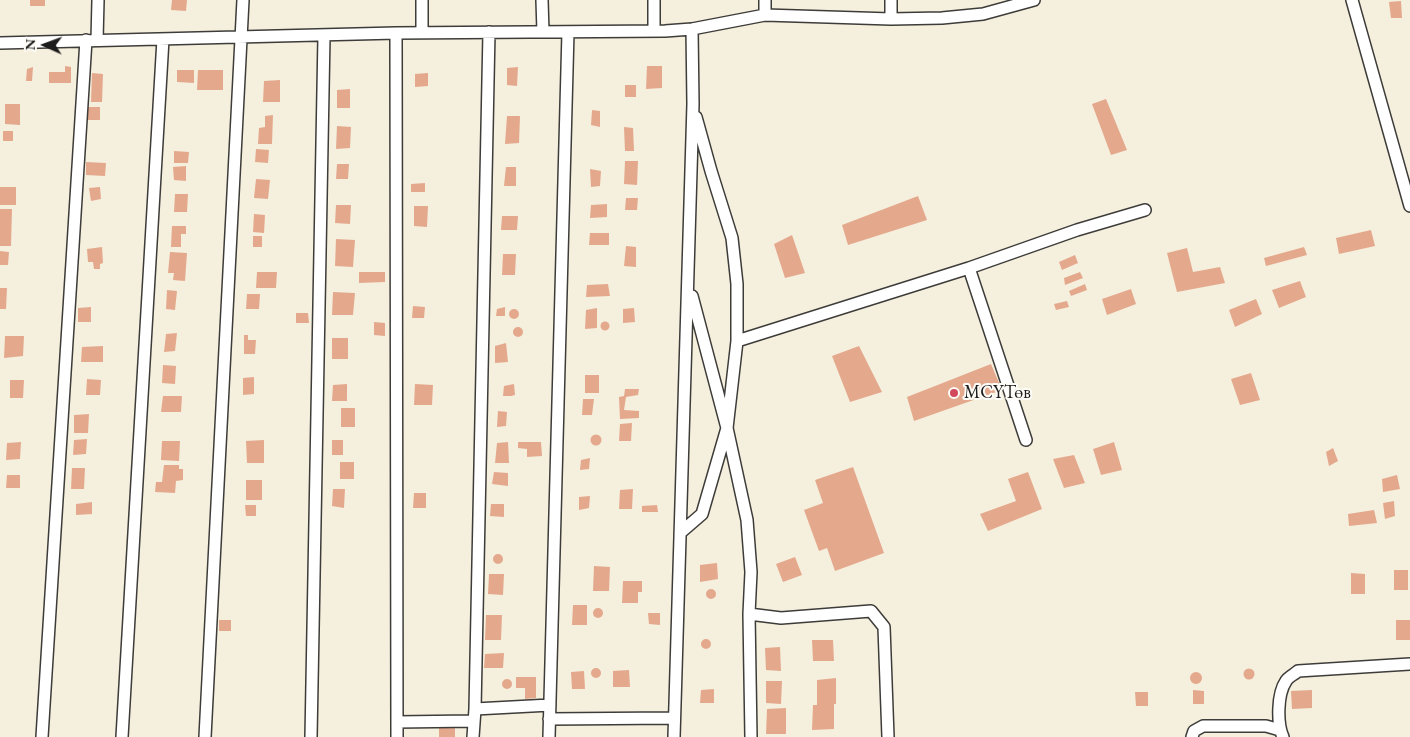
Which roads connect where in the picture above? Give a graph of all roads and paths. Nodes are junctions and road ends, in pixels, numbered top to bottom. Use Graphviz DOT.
graph roads {
  1 [pos="98,0"];
  2 [pos="243,0"];
  3 [pos="422,0"];
  4 [pos="542,0"];
  5 [pos="654,0"];
  6 [pos="765,0"];
  7 [pos="891,0"];
  8 [pos="1034,0"];
  9 [pos="1352,0"];
  10 [pos="1018,2"];
  11 [pos="765,15"];
  12 [pos="891,19"];
  13 [pos="692,29"];
  14 [pos="654,31"];
  15 [pos="489,32"];
  16 [pos="543,32"];
  17 [pos="568,32"];
  18 [pos="396,33"];
  19 [pos="422,33"];
  20 [pos="324,36"];
  21 [pos="241,38"];
  22 [pos="163,39"];
  23 [pos="91,40"];
  24 [pos="0,42"];
  25 [pos="693,104"];
  26 [pos="1410,206"];
  27 [pos="1145,210"];
  28 [pos="969,268"];
  29 [pos="688,283"];
  30 [pos="737,341"];
  31 [pos="726,428"];
  32 [pos="1026,440"];
  33 [pos="680,533"];
  34 [pos="749,614"];
  35 [pos="1410,664"];
  36 [pos="550,705"];
  37 [pos="475,709"];
  38 [pos="674,718"];
  39 [pos="549,719"];
  40 [pos="397,722"];
  41 [pos="473,722"];
  42 [pos="1281,733"];
  43 [pos="42,737"];
  44 [pos="122,737"];
  45 [pos="205,737"];
  46 [pos="311,737"];
  47 [pos="397,737"];
  48 [pos="473,737"];
  49 [pos="549,737"];
  50 [pos="674,737"];
  51 [pos="751,737"];
  52 [pos="888,737"];
  53 [pos="1192,737"];
  1 -- 23 [label="street"];
  2 -- 21 [label="street"];
  3 -- 19 [label="street"];
  4 -- 16 [label="street"];
  5 -- 14 [label="street"];
  6 -- 11 [label="street"];
  7 -- 12 [label="street"];
  8 -- 10 [label="street"];
  9 -- 26 [label="street"];
  10 -- 12 [label="street"];
  11 -- 12 [label="street"];
  11 -- 13 [label="street"];
  13 -- 14 [label="street"];
  13 -- 25 [label="street"];
  14 -- 17 [label="street"];
  15 -- 16 [label="street"];
  15 -- 19 [label="street"];
  15 -- 37 [label="street"];
  16 -- 17 [label="street"];
  17 -- 36 [label="street"];
  18 -- 19 [label="street"];
  18 -- 20 [label="street"];
  18 -- 40 [label="street"];
  20 -- 21 [label="street"];
  20 -- 46 [label="street"];
  21 -- 22 [label="street"];
  21 -- 45 [label="street"];
  22 -- 23 [label="street"];
  22 -- 44 [label="street"];
  23 -- 24 [label="street"];
  23 -- 43 [label="street"];
  25 -- 29 [label="street"];
  25 -- 30 [label="street"];
  27 -- 28 [label="street"];
  28 -- 30 [label="street"];
  28 -- 32 [label="street"];
  29 -- 31 [label="street"];
  29 -- 33 [label="street"];
  30 -- 31 [label="street"];
  31 -- 33 [label="street"];
  31 -- 34 [label="street"];
  33 -- 38 [label="street"];
  34 -- 51 [label="street"];
  34 -- 52 [label="street"];
  35 -- 42 [label="street"];
  36 -- 37 [label="street"];
  36 -- 39 [label="street"];
  37 -- 41 [label="street"];
  38 -- 39 [label="street"];
  38 -- 50 [label="street"];
  39 -- 49 [label="street"];
  40 -- 41 [label="street"];
  40 -- 47 [label="street"];
  41 -- 48 [label="street"];
  42 -- 53 [label="street"];
}
